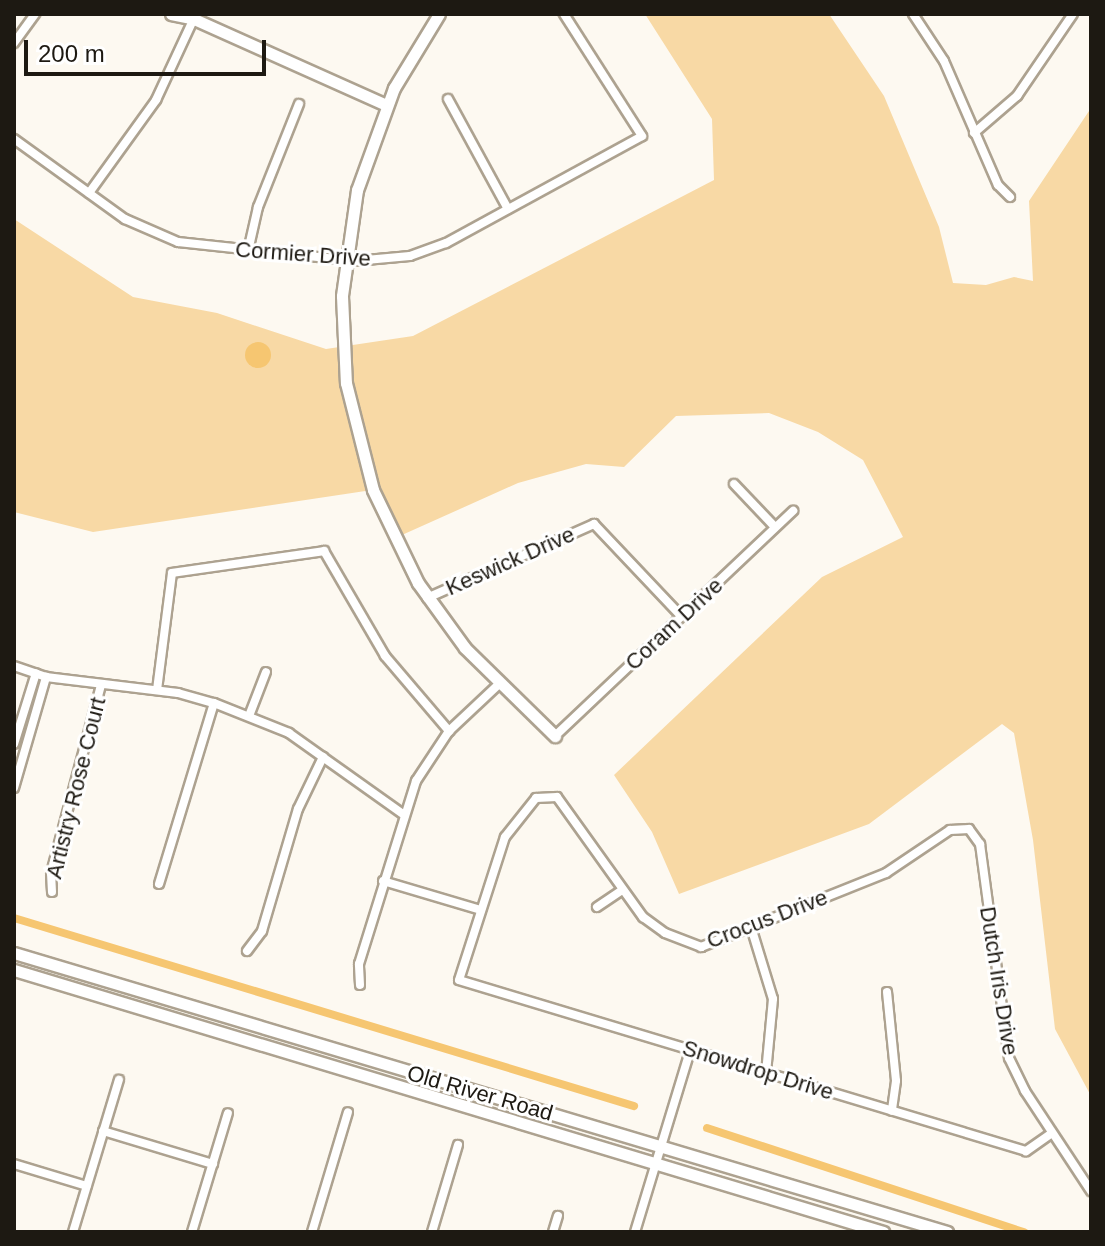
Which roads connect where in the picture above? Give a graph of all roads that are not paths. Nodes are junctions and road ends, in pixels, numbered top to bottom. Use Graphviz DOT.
graph roads {
  1 [pos="35,14"];
  2 [pos="171,14"];
  3 [pos="439,14"];
  4 [pos="564,14"];
  5 [pos="913,14"];
  6 [pos="1073,14"];
  7 [pos="193,16"];
  8 [pos="14,43"];
  9 [pos="448,99"];
  10 [pos="299,104"];
  11 [pos="386,105"];
  12 [pos="974,133"];
  13 [pos="14,139"];
  14 [pos="89,193"];
  15 [pos="1010,197"];
  16 [pos="508,209"];
  17 [pos="248,251"];
  18 [pos="345,260"];
  19 [pos="734,484"];
  20 [pos="793,511"];
  21 [pos="775,527"];
  22 [pos="427,598"];
  23 [pos="681,616"];
  24 [pos="14,666"];
  25 [pos="266,672"];
  26 [pos="36,673"];
  27 [pos="46,677"];
  28 [pos="499,684"];
  29 [pos="101,685"];
  30 [pos="157,690"];
  31 [pos="214,703"];
  32 [pos="249,716"];
  33 [pos="449,731"];
  34 [pos="555,736"];
  35 [pos="14,744"];
  36 [pos="323,757"];
  37 [pos="14,788"];
  38 [pos="403,814"];
  39 [pos="980,844"];
  40 [pos="383,881"];
  41 [pos="159,884"];
  42 [pos="622,890"];
  43 [pos="52,892"];
  44 [pos="597,907"];
  45 [pos="481,910"];
  46 [pos="751,927"];
  47 [pos="247,951"];
  48 [pos="14,953"];
  49 [pos="14,970"];
  50 [pos="360,985"];
  51 [pos="887,992"];
  52 [pos="691,1048"];
  53 [pos="766,1073"];
  54 [pos="119,1080"];
  55 [pos="892,1111"];
  56 [pos="348,1112"];
  57 [pos="228,1113"];
  58 [pos="103,1131"];
  59 [pos="1052,1133"];
  60 [pos="458,1145"];
  61 [pos="662,1145"];
  62 [pos="657,1162"];
  63 [pos="14,1164"];
  64 [pos="213,1164"];
  65 [pos="87,1186"];
  66 [pos="1091,1191"];
  67 [pos="558,1216"];
  68 [pos="73,1232"];
  69 [pos="192,1232"];
  70 [pos="312,1232"];
  71 [pos="432,1232"];
  72 [pos="553,1232"];
  73 [pos="635,1232"];
  74 [pos="883,1232"];
  75 [pos="947,1232"];
  1 -- 8 [label="street"];
  2 -- 7 [label="main road"];
  3 -- 11 [label="main road"];
  4 -- 16 [label="street, Cormier Drive"];
  5 -- 12 [label="street"];
  6 -- 12 [label="street"];
  7 -- 11 [label="main road"];
  7 -- 14 [label="street"];
  9 -- 16 [label="street"];
  10 -- 17 [label="street"];
  11 -- 18 [label="main road"];
  12 -- 15 [label="street"];
  13 -- 14 [label="street, Cormier Drive"];
  14 -- 17 [label="street, Cormier Drive"];
  16 -- 18 [label="street, Cormier Drive"];
  17 -- 18 [label="street, Cormier Drive"];
  18 -- 22 [label="main road"];
  19 -- 21 [label="street"];
  20 -- 21 [label="street, Coram Drive"];
  21 -- 23 [label="street, Coram Drive"];
  22 -- 23 [label="street, Keswick Drive"];
  22 -- 28 [label="main road"];
  23 -- 34 [label="street, Coram Drive"];
  24 -- 26 [label="street"];
  25 -- 32 [label="street"];
  26 -- 27 [label="street"];
  26 -- 35 [label="street"];
  27 -- 29 [label="street"];
  27 -- 37 [label="street"];
  28 -- 33 [label="street"];
  28 -- 34 [label="main road"];
  29 -- 30 [label="street"];
  29 -- 43 [label="street, Artistry Rose Court"];
  30 -- 31 [label="street"];
  30 -- 33 [label="street"];
  31 -- 32 [label="street"];
  31 -- 41 [label="street"];
  32 -- 36 [label="street"];
  33 -- 38 [label="street"];
  36 -- 38 [label="street"];
  36 -- 47 [label="street"];
  38 -- 40 [label="street"];
  39 -- 46 [label="street, Crocus Drive"];
  39 -- 59 [label="street, Dutch Iris Drive"];
  40 -- 45 [label="street"];
  40 -- 50 [label="street"];
  42 -- 44 [label="street"];
  42 -- 45 [label="street, Crocus Drive"];
  42 -- 46 [label="street, Crocus Drive"];
  45 -- 52 [label="street, Snowdrop Drive"];
  46 -- 53 [label="street"];
  48 -- 61 [label="main road, Old River Road"];
  49 -- 62 [label="main road, Old River Road"];
  51 -- 55 [label="street"];
  52 -- 53 [label="street, Snowdrop Drive"];
  52 -- 61 [label="street"];
  53 -- 55 [label="street, Snowdrop Drive"];
  54 -- 58 [label="street"];
  55 -- 59 [label="street, Snowdrop Drive"];
  56 -- 70 [label="street"];
  57 -- 64 [label="street"];
  58 -- 64 [label="street"];
  58 -- 65 [label="street"];
  59 -- 66 [label="street, Dutch Iris Drive"];
  60 -- 71 [label="street"];
  61 -- 62 [label="street"];
  61 -- 75 [label="main road, Old River Road"];
  62 -- 73 [label="street"];
  62 -- 74 [label="main road, Old River Road"];
  63 -- 65 [label="street"];
  64 -- 69 [label="street"];
  65 -- 68 [label="street"];
  67 -- 72 [label="street"];
}
